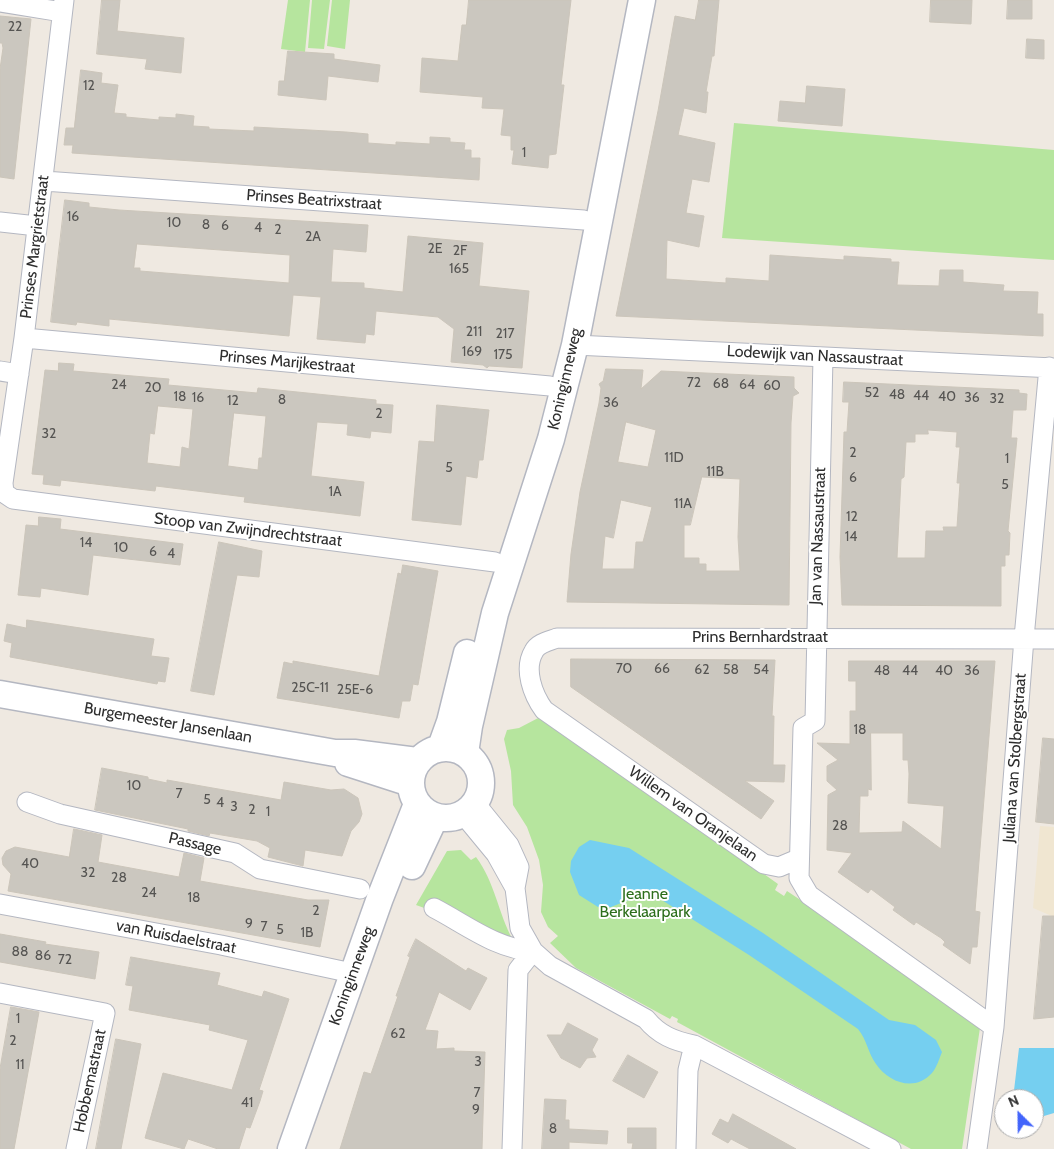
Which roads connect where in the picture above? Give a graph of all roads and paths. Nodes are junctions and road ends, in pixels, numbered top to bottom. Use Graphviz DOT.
graph roads {
  1 [pos="626,0"];
  2 [pos="642,0"];
  3 [pos="7,3"];
  4 [pos="63,6"];
  5 [pos="44,181"];
  6 [pos="584,220"];
  7 [pos="0,222"];
  8 [pos="37,226"];
  9 [pos="24,338"];
  10 [pos="575,345"];
  11 [pos="823,357"];
  12 [pos="1051,367"];
  13 [pos="0,371"];
  14 [pos="19,374"];
  15 [pos="550,386"];
  16 [pos="4,494"];
  17 [pos="495,562"];
  18 [pos="816,637"];
  19 [pos="1024,638"];
  20 [pos="1054,639"];
  21 [pos="0,694"];
  22 [pos="544,710"];
  23 [pos="453,750"];
  24 [pos="420,791"];
  25 [pos="27,802"];
  26 [pos="469,808"];
  27 [pos="798,858"];
  28 [pos="360,889"];
  29 [pos="0,904"];
  30 [pos="434,908"];
  31 [pos="533,951"];
  32 [pos="352,973"];
  33 [pos="0,996"];
  34 [pos="994,1027"];
  35 [pos="694,1045"];
  36 [pos="76,1149"];
  37 [pos="291,1149"];
  38 [pos="309,1149"];
  39 [pos="512,1149"];
  40 [pos="686,1149"];
  41 [pos="891,1149"];
  42 [pos="977,1149"];
  1 -- 6 [label="main road, Koninginneweg"];
  2 -- 10 [label="main road, Koninginneweg"];
  3 -- 4 [label="street"];
  4 -- 5 [label="street, Prinses Margrietstraat"];
  5 -- 6 [label="street, Prinses Beatrixstraat"];
  5 -- 8 [label="street, Prinses Margrietstraat"];
  6 -- 15 [label="main road, Koninginneweg"];
  7 -- 8 [label="street"];
  8 -- 9 [label="street, Prinses Margrietstraat"];
  9 -- 14 [label="street, Prinses Margrietstraat"];
  9 -- 15 [label="street, Prinses Marijkestraat"];
  10 -- 11 [label="street, Lodewijk van Nassaustraat"];
  10 -- 23 [label="main road, Koninginneweg"];
  11 -- 12 [label="street, Lodewijk van Nassaustraat"];
  11 -- 18 [label="street, Jan van Nassaustraat"];
  12 -- 19 [label="street, Juliana van Stolbergstraat"];
  13 -- 14 [label="street"];
  14 -- 16 [label="street, Prinses Margrietstraat"];
  15 -- 17 [label="main road, Koninginneweg"];
  16 -- 17 [label="street, Stoop van Zwijndrechtstraat"];
  17 -- 23 [label="main road, Koninginneweg"];
  18 -- 19 [label="street, Prins Bernhardstraat"];
  18 -- 22 [label="street, Prins Bernhardstraat"];
  18 -- 27 [label="street, Jan van Nassaustraat"];
  19 -- 20 [label="street, Prins Bernhardstraat"];
  19 -- 34 [label="street, Juliana van Stolbergstraat"];
  21 -- 24 [label="main road, Burgemeester Jansenlaan"];
  22 -- 27 [label="street, Willem van Oranjelaan"];
  23 -- 24 [label="main road"];
  23 -- 26 [label="main road"];
  24 -- 26 [label="main road"];
  24 -- 32 [label="main road, Koninginneweg"];
  24 -- 38 [label="main road, Koninginneweg"];
  25 -- 28 [label="street, Passage"];
  26 -- 31 [label="street"];
  27 -- 34 [label="street"];
  29 -- 32 [label="street, van Ruisdaelstraat"];
  30 -- 31 [label="street"];
  31 -- 35 [label="street"];
  31 -- 39 [label="street"];
  32 -- 37 [label="main road, Koninginneweg"];
  33 -- 36 [label="street, Hobbemastraat"];
  34 -- 42 [label="street, Juliana van Stolbergstraat"];
  35 -- 40 [label="street"];
  35 -- 41 [label="street"];
}
